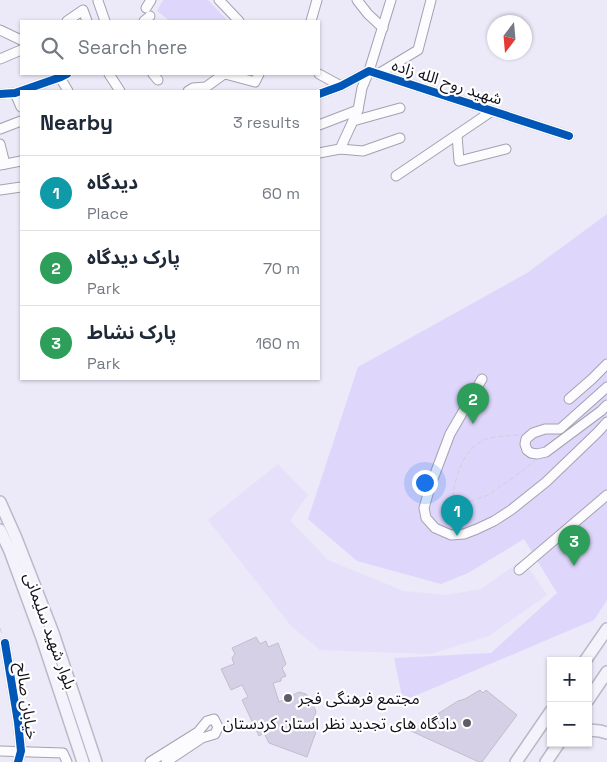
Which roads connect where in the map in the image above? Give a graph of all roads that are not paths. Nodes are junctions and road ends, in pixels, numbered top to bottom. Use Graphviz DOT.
graph roads {
  1 [pos="219,0"];
  2 [pos="317,0"];
  3 [pos="356,0"];
  4 [pos="391,0"];
  5 [pos="431,0"];
  6 [pos="98,1"];
  7 [pos="68,20"];
  8 [pos="86,20"];
  9 [pos="105,20"];
  10 [pos="238,20"];
  11 [pos="311,20"];
  12 [pos="382,28"];
  13 [pos="0,30"];
  14 [pos="20,40"];
  15 [pos="20,50"];
  16 [pos="0,60"];
  17 [pos="374,72"];
  18 [pos="62,75"];
  19 [pos="110,75"];
  20 [pos="223,75"];
  21 [pos="228,75"];
  22 [pos="258,75"];
  23 [pos="320,75"];
  24 [pos="341,86"];
  25 [pos="24,90"];
  26 [pos="68,90"];
  27 [pos="119,90"];
  28 [pos="190,90"];
  29 [pos="20,91"];
  30 [pos="16,93"];
  31 [pos="0,94"];
  32 [pos="320,94"];
  33 [pos="20,104"];
  34 [pos="400,108"];
  35 [pos="358,110"];
  36 [pos="492,111"];
  37 [pos="20,121"];
  38 [pos="353,121"];
  39 [pos="320,125"];
  40 [pos="0,129"];
  41 [pos="457,135"];
  42 [pos="569,136"];
  43 [pos="400,138"];
  44 [pos="0,144"];
  45 [pos="340,149"];
  46 [pos="506,149"];
  47 [pos="320,153"];
  48 [pos="20,161"];
  49 [pos="2,164"];
  50 [pos="396,176"];
  51 [pos="20,187"];
  52 [pos="0,190"];
  53 [pos="607,364"];
  54 [pos="482,379"];
  55 [pos="607,387"];
  56 [pos="569,399"];
  57 [pos="607,405"];
  58 [pos="607,422"];
  59 [pos="607,495"];
  60 [pos="0,502"];
  61 [pos="0,530"];
  62 [pos="519,570"];
  63 [pos="607,629"];
  64 [pos="5,643"];
  65 [pos="588,657"];
  66 [pos="607,672"];
  67 [pos="592,694"];
  68 [pos="78,708"];
  69 [pos="66,712"];
  70 [pos="547,717"];
  71 [pos="84,726"];
  72 [pos="72,730"];
  73 [pos="592,730"];
  74 [pos="607,732"];
  75 [pos="557,747"];
  76 [pos="0,751"];
  77 [pos="21,751"];
  78 [pos="18,762"];
  79 [pos="66,762"];
  80 [pos="83,762"];
  81 [pos="96,762"];
  82 [pos="150,762"];
  83 [pos="166,762"];
  84 [pos="516,762"];
  85 [pos="546,762"];
  1 -- 10 [label="street"];
  2 -- 11 [label="street"];
  3 -- 12 [label="street"];
  4 -- 12 [label="street"];
  5 -- 17 [label="street"];
  6 -- 9 [label="street"];
  7 -- 8 [label="street"];
  12 -- 17 [label="street"];
  13 -- 14 [label="street"];
  15 -- 16 [label="street"];
  17 -- 24 [label="street, شهید روح الله زاده"];
  17 -- 35 [label="street"];
  17 -- 36 [label="street, شهید روح الله زاده"];
  18 -- 25 [label="street"];
  18 -- 26 [label="street"];
  19 -- 27 [label="street"];
  20 -- 28 [label="street"];
  21 -- 22 [label="street"];
  23 -- 24 [label="street"];
  24 -- 32 [label="street, شهید روح الله زاده"];
  29 -- 30 [label="street"];
  30 -- 31 [label="street"];
  30 -- 33 [label="street"];
  34 -- 38 [label="street"];
  35 -- 38 [label="street"];
  35 -- 39 [label="street"];
  36 -- 41 [label="street"];
  36 -- 42 [label="street, شهید روح الله زاده"];
  37 -- 40 [label="street"];
  38 -- 45 [label="street"];
  41 -- 46 [label="street"];
  41 -- 50 [label="street"];
  43 -- 45 [label="street"];
  44 -- 49 [label="street"];
  45 -- 47 [label="street"];
  48 -- 49 [label="street"];
  51 -- 52 [label="street"];
  53 -- 56 [label="street"];
  54 -- 58 [label="street"];
  55 -- 57 [label="street"];
  59 -- 62 [label="street"];
  60 -- 68 [label="main road, بلوار شهید سلیمانی"];
  61 -- 69 [label="main road, بلوار شهید سلیمانی"];
  63 -- 65 [label="main road"];
  64 -- 77 [label="street, خیابان صالح"];
  66 -- 67 [label="main road"];
  68 -- 69 [label="main road"];
  68 -- 71 [label="main road, بلوار شهید سلیمانی"];
  69 -- 72 [label="main road, بلوار شهید سلیمانی"];
  70 -- 84 [label="main road"];
  71 -- 72 [label="main road"];
  71 -- 81 [label="main road, بلوار شهید سلیمانی"];
  72 -- 80 [label="main road, بلوار شهید سلیمانی"];
  73 -- 74 [label="main road"];
  75 -- 85 [label="main road"];
  76 -- 77 [label="street"];
  77 -- 78 [label="street, خیابان صالح"];
  77 -- 79 [label="street"];
  82 -- 83 [label="street"];
}
